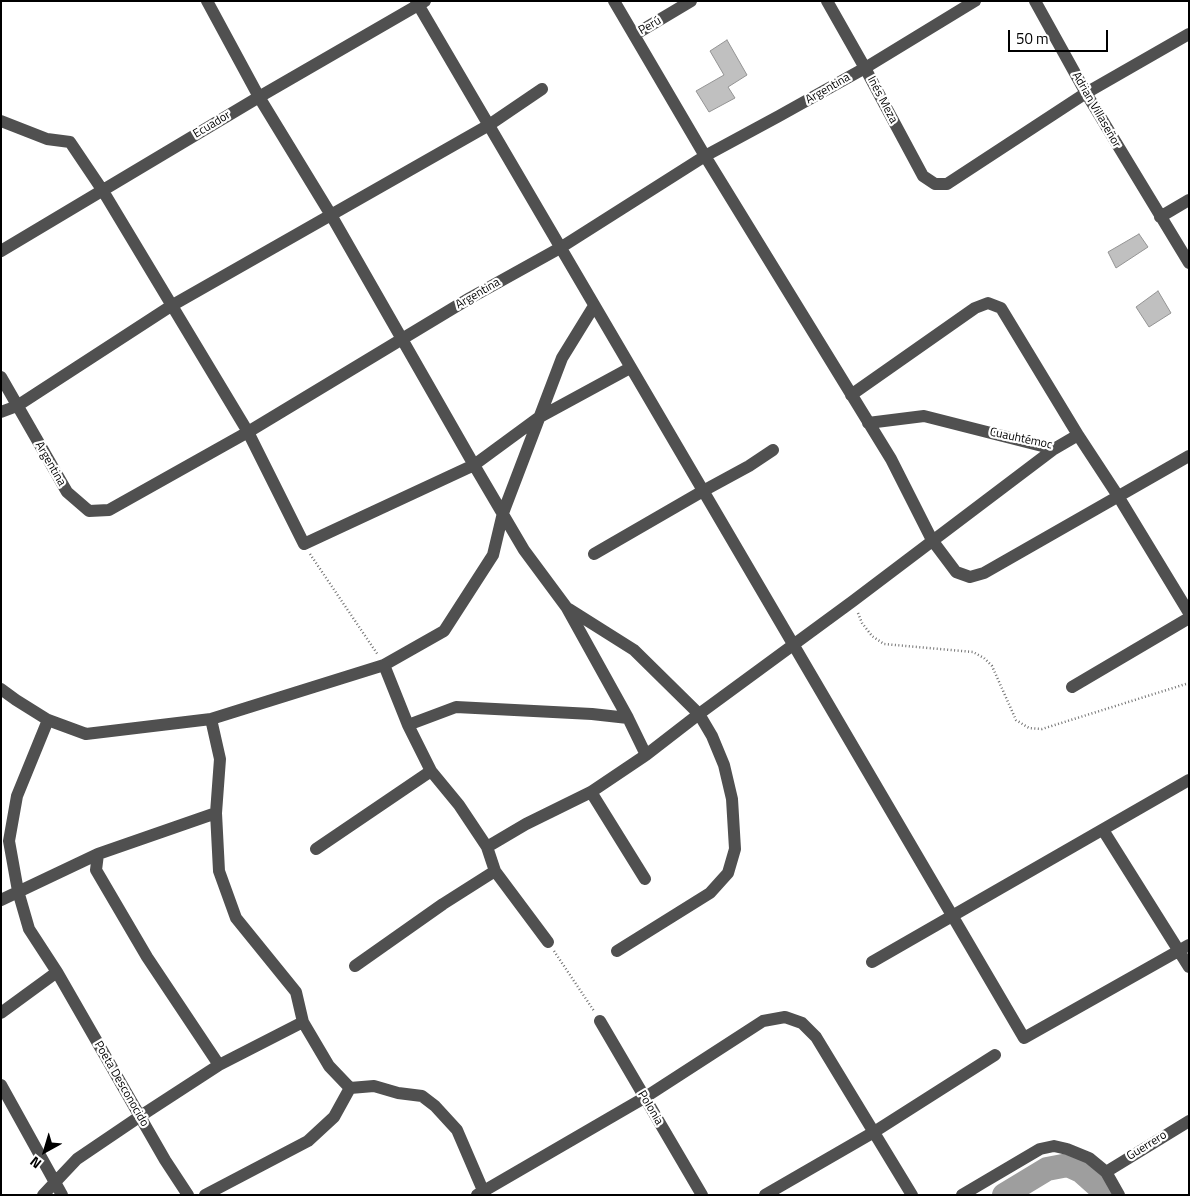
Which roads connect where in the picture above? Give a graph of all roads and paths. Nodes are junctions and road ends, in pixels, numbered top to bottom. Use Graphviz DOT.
graph roads {
  1 [pos="207,1"];
  2 [pos="614,1"];
  3 [pos="691,1"];
  4 [pos="827,1"];
  5 [pos="975,1"];
  6 [pos="1035,1"];
  7 [pos="420,3"];
  8 [pos="1189,34"];
  9 [pos="634,35"];
  10 [pos="865,68"];
  11 [pos="542,89"];
  12 [pos="1086,93"];
  13 [pos="259,97"];
  14 [pos="1,121"];
  15 [pos="489,125"];
  16 [pos="705,156"];
  17 [pos="103,191"];
  18 [pos="1189,200"];
  19 [pos="330,215"];
  20 [pos="1160,217"];
  21 [pos="560,248"];
  22 [pos="1,251"];
  23 [pos="1189,263"];
  24 [pos="171,306"];
  25 [pos="594,306"];
  26 [pos="401,341"];
  27 [pos="630,368"];
  28 [pos="1,377"];
  29 [pos="851,395"];
  30 [pos="17,406"];
  31 [pos="1,412"];
  32 [pos="538,418"];
  33 [pos="868,423"];
  34 [pos="248,432"];
  35 [pos="1078,435"];
  36 [pos="1054,449"];
  37 [pos="773,450"];
  38 [pos="1189,456"];
  39 [pos="474,464"];
  40 [pos="703,491"];
  41 [pos="1118,496"];
  42 [pos="503,513"];
  43 [pos="932,540"];
  44 [pos="304,544"];
  45 [pos="594,554"];
  46 [pos="853,601"];
  47 [pos="567,608"];
  48 [pos="1189,613"];
  49 [pos="1189,618"];
  50 [pos="792,645"];
  51 [pos="384,665"];
  52 [pos="1189,683"];
  53 [pos="1072,687"];
  54 [pos="1,689"];
  55 [pos="699,714"];
  56 [pos="628,718"];
  57 [pos="211,719"];
  58 [pos="48,720"];
  59 [pos="408,725"];
  60 [pos="646,755"];
  61 [pos="431,771"];
  62 [pos="1189,780"];
  63 [pos="591,792"];
  64 [pos="216,813"];
  65 [pos="1103,830"];
  66 [pos="487,847"];
  67 [pos="316,849"];
  68 [pos="98,854"];
  69 [pos="495,871"];
  70 [pos="645,879"];
  71 [pos="18,891"];
  72 [pos="1,900"];
  73 [pos="952,917"];
  74 [pos="548,942"];
  75 [pos="1184,948"];
  76 [pos="617,951"];
  77 [pos="872,962"];
  78 [pos="355,966"];
  79 [pos="1189,967"];
  80 [pos="56,972"];
  81 [pos="1,1013"];
  82 [pos="600,1021"];
  83 [pos="303,1022"];
  84 [pos="995,1055"];
  85 [pos="219,1065"];
  86 [pos="1,1085"];
  87 [pos="350,1088"];
  88 [pos="644,1098"];
  89 [pos="139,1117"];
  90 [pos="1189,1120"];
  91 [pos="874,1132"];
  92 [pos="1106,1172"];
  93 [pos="56,1183"];
  94 [pos="482,1193"];
  95 [pos="43,1195"];
  96 [pos="62,1195"];
  97 [pos="188,1195"];
  98 [pos="205,1195"];
  99 [pos="702,1195"];
  100 [pos="764,1195"];
  101 [pos="912,1195"];
  102 [pos="962,1195"];
  103 [pos="1120,1195"];
  1 -- 13 [label="street"];
  2 -- 9 [label="street"];
  3 -- 9 [label="street, Perú"];
  4 -- 10 [label="street, Inés Meza"];
  5 -- 10 [label="street, Argentina"];
  6 -- 12 [label="street, Adrian Villaseñor"];
  7 -- 13 [label="street, Ecuador"];
  7 -- 15 [label="street"];
  8 -- 12 [label="street"];
  9 -- 16 [label="street"];
  10 -- 12 [label="street, Inés Meza"];
  10 -- 16 [label="street, Argentina"];
  11 -- 15 [label="street"];
  12 -- 20 [label="street, Adrian Villaseñor"];
  13 -- 17 [label="street, Ecuador"];
  13 -- 19 [label="street"];
  14 -- 17 [label="street"];
  15 -- 19 [label="street"];
  15 -- 21 [label="street"];
  16 -- 21 [label="street, Argentina"];
  16 -- 29 [label="street"];
  17 -- 22 [label="street, Ecuador"];
  17 -- 24 [label="street"];
  18 -- 20 [label="street"];
  19 -- 24 [label="street"];
  19 -- 26 [label="street"];
  20 -- 23 [label="street, Adrian Villaseñor"];
  21 -- 25 [label="street"];
  21 -- 26 [label="street, Argentina"];
  24 -- 30 [label="street"];
  24 -- 34 [label="street"];
  25 -- 27 [label="street"];
  25 -- 32 [label="street"];
  26 -- 34 [label="street, Argentina"];
  26 -- 39 [label="street"];
  27 -- 32 [label="street"];
  27 -- 40 [label="street"];
  28 -- 30 [label="street, Argentina"];
  29 -- 33 [label="street"];
  29 -- 35 [label="street"];
  30 -- 31 [label="street"];
  30 -- 34 [label="street, Argentina"];
  32 -- 39 [label="street"];
  32 -- 42 [label="street"];
  33 -- 36 [label="street, Cuauhtémoc"];
  33 -- 43 [label="street"];
  34 -- 44 [label="street"];
  35 -- 36 [label="street, Cuauhtémoc"];
  35 -- 41 [label="street"];
  36 -- 43 [label="street"];
  37 -- 40 [label="street"];
  38 -- 41 [label="street"];
  39 -- 42 [label="street"];
  39 -- 44 [label="street"];
  40 -- 45 [label="street"];
  40 -- 50 [label="street"];
  41 -- 43 [label="street"];
  41 -- 48 [label="street"];
  42 -- 47 [label="street"];
  42 -- 51 [label="street"];
  43 -- 46 [label="street"];
  44 -- 51 [label="path"];
  46 -- 50 [label="street"];
  46 -- 52 [label="path"];
  47 -- 55 [label="street"];
  47 -- 56 [label="street"];
  49 -- 53 [label="street"];
  50 -- 55 [label="street"];
  50 -- 73 [label="street"];
  51 -- 57 [label="street"];
  51 -- 59 [label="street"];
  54 -- 58 [label="street"];
  55 -- 60 [label="street"];
  55 -- 76 [label="street"];
  56 -- 59 [label="street"];
  56 -- 60 [label="street"];
  57 -- 58 [label="street"];
  57 -- 64 [label="street"];
  58 -- 71 [label="street, Poeta Desconocido"];
  59 -- 61 [label="street"];
  60 -- 63 [label="street"];
  61 -- 66 [label="street"];
  61 -- 67 [label="street"];
  62 -- 65 [label="street"];
  63 -- 66 [label="street"];
  63 -- 70 [label="street"];
  64 -- 68 [label="street"];
  64 -- 83 [label="street"];
  65 -- 73 [label="street"];
  65 -- 75 [label="street"];
  66 -- 69 [label="street"];
  68 -- 71 [label="street"];
  68 -- 85 [label="street"];
  69 -- 74 [label="street"];
  69 -- 78 [label="street"];
  71 -- 72 [label="street"];
  71 -- 80 [label="street, Poeta Desconocido"];
  73 -- 75 [label="street"];
  73 -- 77 [label="street"];
  74 -- 82 [label="path"];
  75 -- 79 [label="street"];
  80 -- 81 [label="street"];
  80 -- 89 [label="street, Poeta Desconocido"];
  82 -- 88 [label="street, Polonia"];
  83 -- 85 [label="street"];
  83 -- 87 [label="street"];
  84 -- 91 [label="street"];
  85 -- 89 [label="street"];
  86 -- 93 [label="street"];
  87 -- 94 [label="street"];
  87 -- 98 [label="street"];
  88 -- 91 [label="street"];
  88 -- 94 [label="street"];
  88 -- 99 [label="street, Polonia"];
  89 -- 93 [label="street"];
  89 -- 97 [label="street, Poeta Desconocido"];
  90 -- 92 [label="street, Guerrero"];
  91 -- 100 [label="street"];
  91 -- 101 [label="street"];
  92 -- 102 [label="street"];
  92 -- 103 [label="street"];
  93 -- 95 [label="street"];
  93 -- 96 [label="street"];
}
